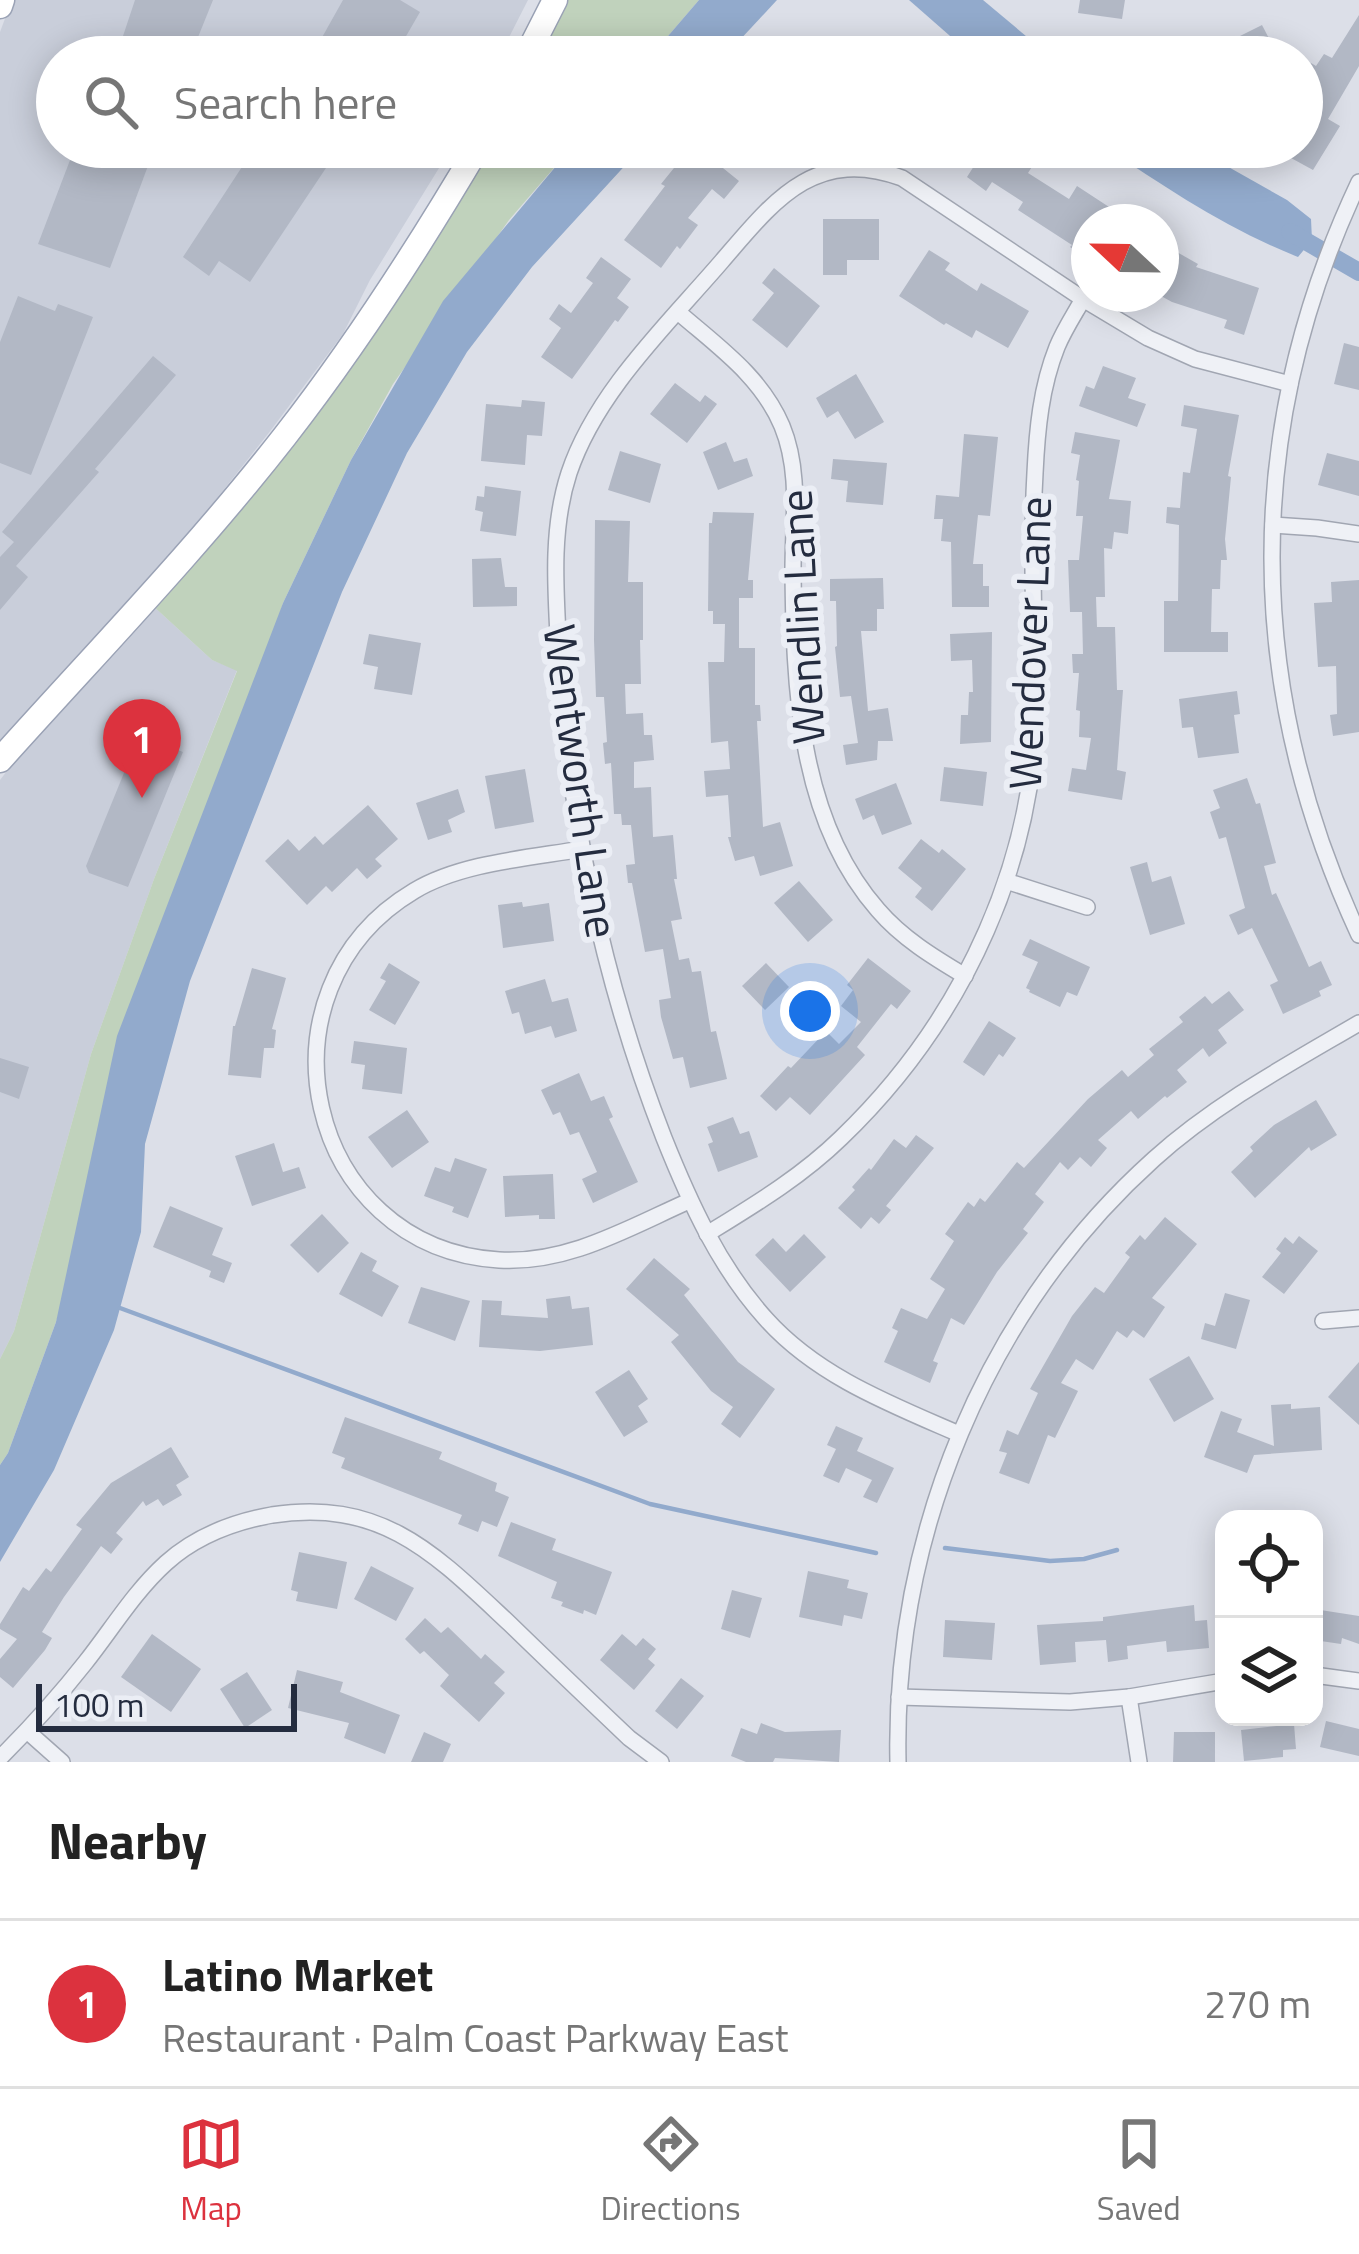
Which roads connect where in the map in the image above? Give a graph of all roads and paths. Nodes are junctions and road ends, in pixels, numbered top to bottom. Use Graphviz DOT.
graph roads {
  1 [pos="555,0"];
  2 [pos="537,36"];
  3 [pos="465,168"];
  4 [pos="1359,182"];
  5 [pos="1071,291"];
  6 [pos="678,312"];
  7 [pos="1076,312"];
  8 [pos="1106,312"];
  9 [pos="1290,384"];
  10 [pos="1273,525"];
  11 [pos="1359,534"];
  12 [pos="0,760"];
  13 [pos="582,849"];
  14 [pos="1006,881"];
  15 [pos="1087,907"];
  16 [pos="1359,935"];
  17 [pos="965,976"];
  18 [pos="1359,1023"];
  19 [pos="689,1201"];
  20 [pos="707,1234"];
  21 [pos="1359,1318"];
  22 [pos="1324,1322"];
  23 [pos="959,1434"];
  24 [pos="1323,1676"];
  25 [pos="1359,1681"];
  26 [pos="1215,1683"];
  27 [pos="899,1697"];
  28 [pos="1129,1697"];
  29 [pos="27,1730"];
  30 [pos="0,1758"];
  31 [pos="62,1762"];
  32 [pos="661,1762"];
  33 [pos="898,1762"];
  34 [pos="1139,1762"];
  1 -- 2 [label="main road"];
  3 -- 12 [label="main road"];
  4 -- 9 [label="street"];
  5 -- 6 [label="street, Wentworth Lane"];
  6 -- 13 [label="street, Wentworth Lane"];
  6 -- 17 [label="street, Wendlin Lane"];
  7 -- 14 [label="street, Wendover Lane"];
  8 -- 9 [label="street, Wentworth Lane"];
  9 -- 10 [label="street"];
  10 -- 11 [label="street"];
  10 -- 16 [label="street"];
  13 -- 19 [label="street, Wentworth Lane"];
  13 -- 19 [label="street"];
  14 -- 15 [label="street"];
  14 -- 17 [label="street, Wendover Lane"];
  17 -- 20 [label="street, Wendover Lane"];
  18 -- 23 [label="street"];
  19 -- 20 [label="street, Wentworth Lane"];
  20 -- 23 [label="street, Wentworth Lane"];
  21 -- 22 [label="street"];
  23 -- 27 [label="street"];
  24 -- 25 [label="street"];
  26 -- 28 [label="street"];
  27 -- 28 [label="street"];
  27 -- 33 [label="street"];
  28 -- 34 [label="street"];
  29 -- 30 [label="street"];
  29 -- 31 [label="street"];
  29 -- 32 [label="street"];
}
